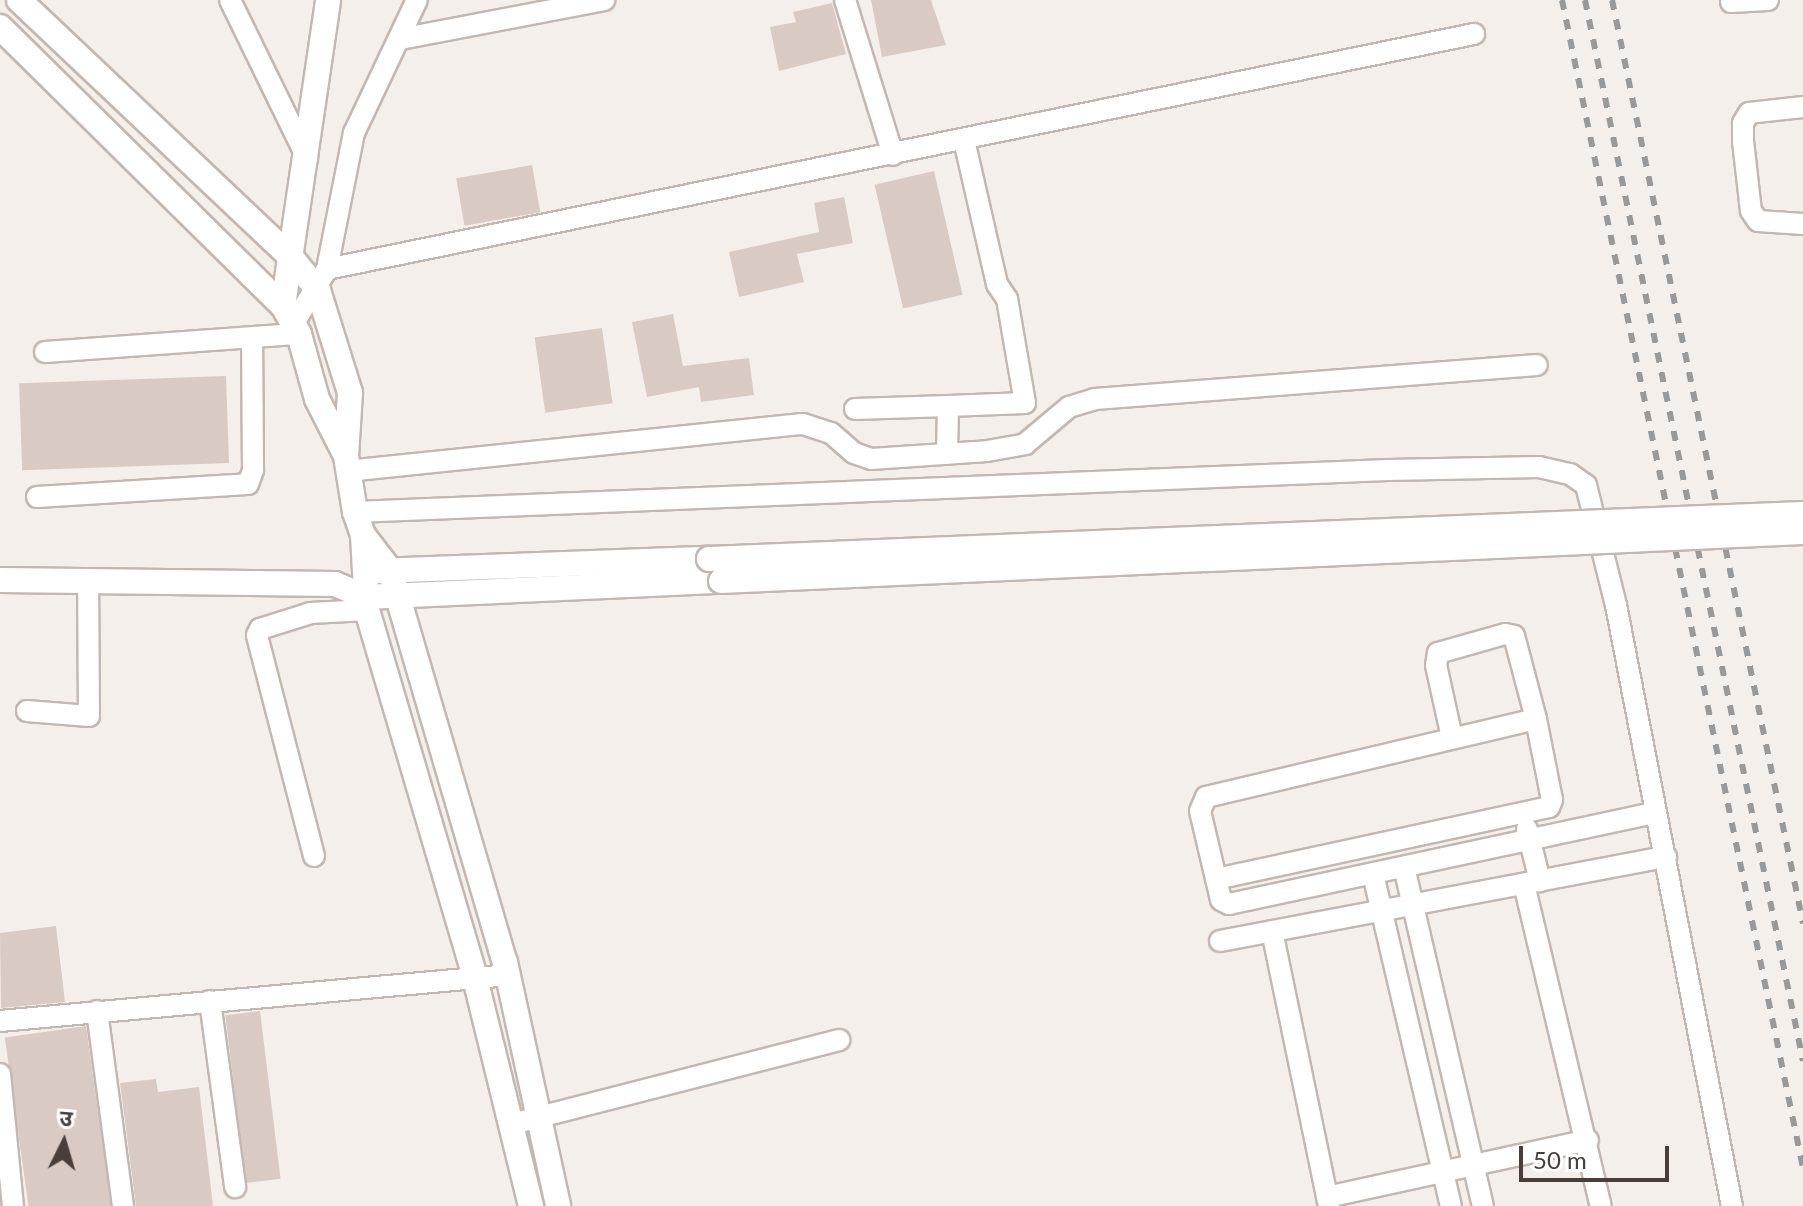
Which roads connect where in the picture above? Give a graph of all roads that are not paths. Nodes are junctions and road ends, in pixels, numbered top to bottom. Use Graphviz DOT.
graph roads {
  1 [pos="19,0"];
  2 [pos="230,0"];
  3 [pos="328,0"];
  4 [pos="417,0"];
  5 [pos="604,0"];
  6 [pos="845,0"];
  7 [pos="1768,0"];
  8 [pos="1731,2"];
  9 [pos="0,27"];
  10 [pos="1474,34"];
  11 [pos="400,39"];
  12 [pos="1803,107"];
  13 [pos="964,140"];
  14 [pos="893,155"];
  15 [pos="307,158"];
  16 [pos="1803,224"];
  17 [pos="291,257"];
  18 [pos="323,279"];
  19 [pos="292,321"];
  20 [pos="252,338"];
  21 [pos="45,352"];
  22 [pos="1537,365"];
  23 [pos="948,406"];
  24 [pos="855,409"];
  25 [pos="941,454"];
  26 [pos="346,463"];
  27 [pos="937,490"];
  28 [pos="37,497"];
  29 [pos="1803,514"];
  30 [pos="359,523"];
  31 [pos="1803,532"];
  32 [pos="390,570"];
  33 [pos="362,571"];
  34 [pos="88,579"];
  35 [pos="0,580"];
  36 [pos="335,584"];
  37 [pos="397,596"];
  38 [pos="366,604"];
  39 [pos="27,711"];
  40 [pos="1536,719"];
  41 [pos="1452,738"];
  42 [pos="1523,813"];
  43 [pos="1655,813"];
  44 [pos="1530,840"];
  45 [pos="314,856"];
  46 [pos="1666,857"];
  47 [pos="1404,867"];
  48 [pos="1373,874"];
  49 [pos="1216,879"];
  50 [pos="1532,882"];
  51 [pos="1414,904"];
  52 [pos="1382,910"];
  53 [pos="1272,931"];
  54 [pos="1220,941"];
  55 [pos="509,975"];
  56 [pos="475,978"];
  57 [pos="210,1001"];
  58 [pos="97,1011"];
  59 [pos="0,1021"];
  60 [pos="839,1040"];
  61 [pos="0,1074"];
  62 [pos="541,1118"];
  63 [pos="512,1124"];
  64 [pos="1588,1140"];
  65 [pos="1474,1165"];
  66 [pos="1443,1172"];
  67 [pos="235,1187"];
  68 [pos="1328,1202"];
  69 [pos="13,1206"];
  70 [pos="123,1206"];
  71 [pos="531,1206"];
  72 [pos="558,1206"];
  73 [pos="1451,1206"];
  74 [pos="1483,1206"];
  75 [pos="1601,1206"];
  76 [pos="1732,1206"];
  1 -- 17 [label="street"];
  2 -- 15 [label="street"];
  3 -- 15 [label="street"];
  4 -- 11 [label="street"];
  5 -- 11 [label="street"];
  6 -- 14 [label="street"];
  7 -- 8 [label="street"];
  9 -- 19 [label="street"];
  10 -- 13 [label="street"];
  11 -- 18 [label="street"];
  12 -- 16 [label="street"];
  13 -- 14 [label="street"];
  13 -- 23 [label="street"];
  14 -- 18 [label="street"];
  15 -- 17 [label="street"];
  17 -- 18 [label="street"];
  17 -- 19 [label="street"];
  18 -- 19 [label="street"];
  18 -- 26 [label="street"];
  19 -- 20 [label="street"];
  19 -- 26 [label="street"];
  20 -- 21 [label="street"];
  20 -- 28 [label="street"];
  22 -- 25 [label="street"];
  23 -- 24 [label="street"];
  23 -- 25 [label="street"];
  25 -- 26 [label="street"];
  25 -- 27 [label="street"];
  26 -- 30 [label="street"];
  27 -- 30 [label="street"];
  27 -- 43 [label="street"];
  29 -- 32 [label="street, bridge"];
  30 -- 32 [label="street"];
  30 -- 33 [label="street"];
  31 -- 37 [label="street, bridge"];
  32 -- 33 [label="street"];
  32 -- 37 [label="street"];
  33 -- 36 [label="street"];
  33 -- 38 [label="street"];
  34 -- 35 [label="street"];
  34 -- 36 [label="street"];
  34 -- 39 [label="street"];
  36 -- 38 [label="street"];
  37 -- 38 [label="street"];
  37 -- 55 [label="street"];
  38 -- 45 [label="street"];
  38 -- 56 [label="street"];
  40 -- 41 [label="street"];
  40 -- 41 [label="street"];
  40 -- 42 [label="street"];
  41 -- 49 [label="street"];
  42 -- 44 [label="street"];
  42 -- 49 [label="street"];
  43 -- 44 [label="street"];
  43 -- 46 [label="street"];
  44 -- 47 [label="street"];
  44 -- 50 [label="street"];
  46 -- 50 [label="street"];
  46 -- 76 [label="street"];
  47 -- 48 [label="street"];
  47 -- 51 [label="street"];
  48 -- 49 [label="street"];
  48 -- 52 [label="street"];
  50 -- 51 [label="street"];
  50 -- 64 [label="street"];
  51 -- 52 [label="street"];
  51 -- 65 [label="street"];
  52 -- 53 [label="street"];
  52 -- 66 [label="street"];
  53 -- 54 [label="street"];
  53 -- 68 [label="street"];
  55 -- 56 [label="street"];
  55 -- 62 [label="street"];
  56 -- 57 [label="street"];
  56 -- 63 [label="street"];
  57 -- 58 [label="street"];
  57 -- 67 [label="street"];
  58 -- 59 [label="street"];
  58 -- 70 [label="street"];
  60 -- 62 [label="street"];
  61 -- 69 [label="street"];
  62 -- 63 [label="street"];
  62 -- 72 [label="street"];
  63 -- 71 [label="street"];
  64 -- 65 [label="street"];
  64 -- 75 [label="street"];
  65 -- 66 [label="street"];
  65 -- 74 [label="street"];
  66 -- 68 [label="street"];
  66 -- 73 [label="street"];
}
